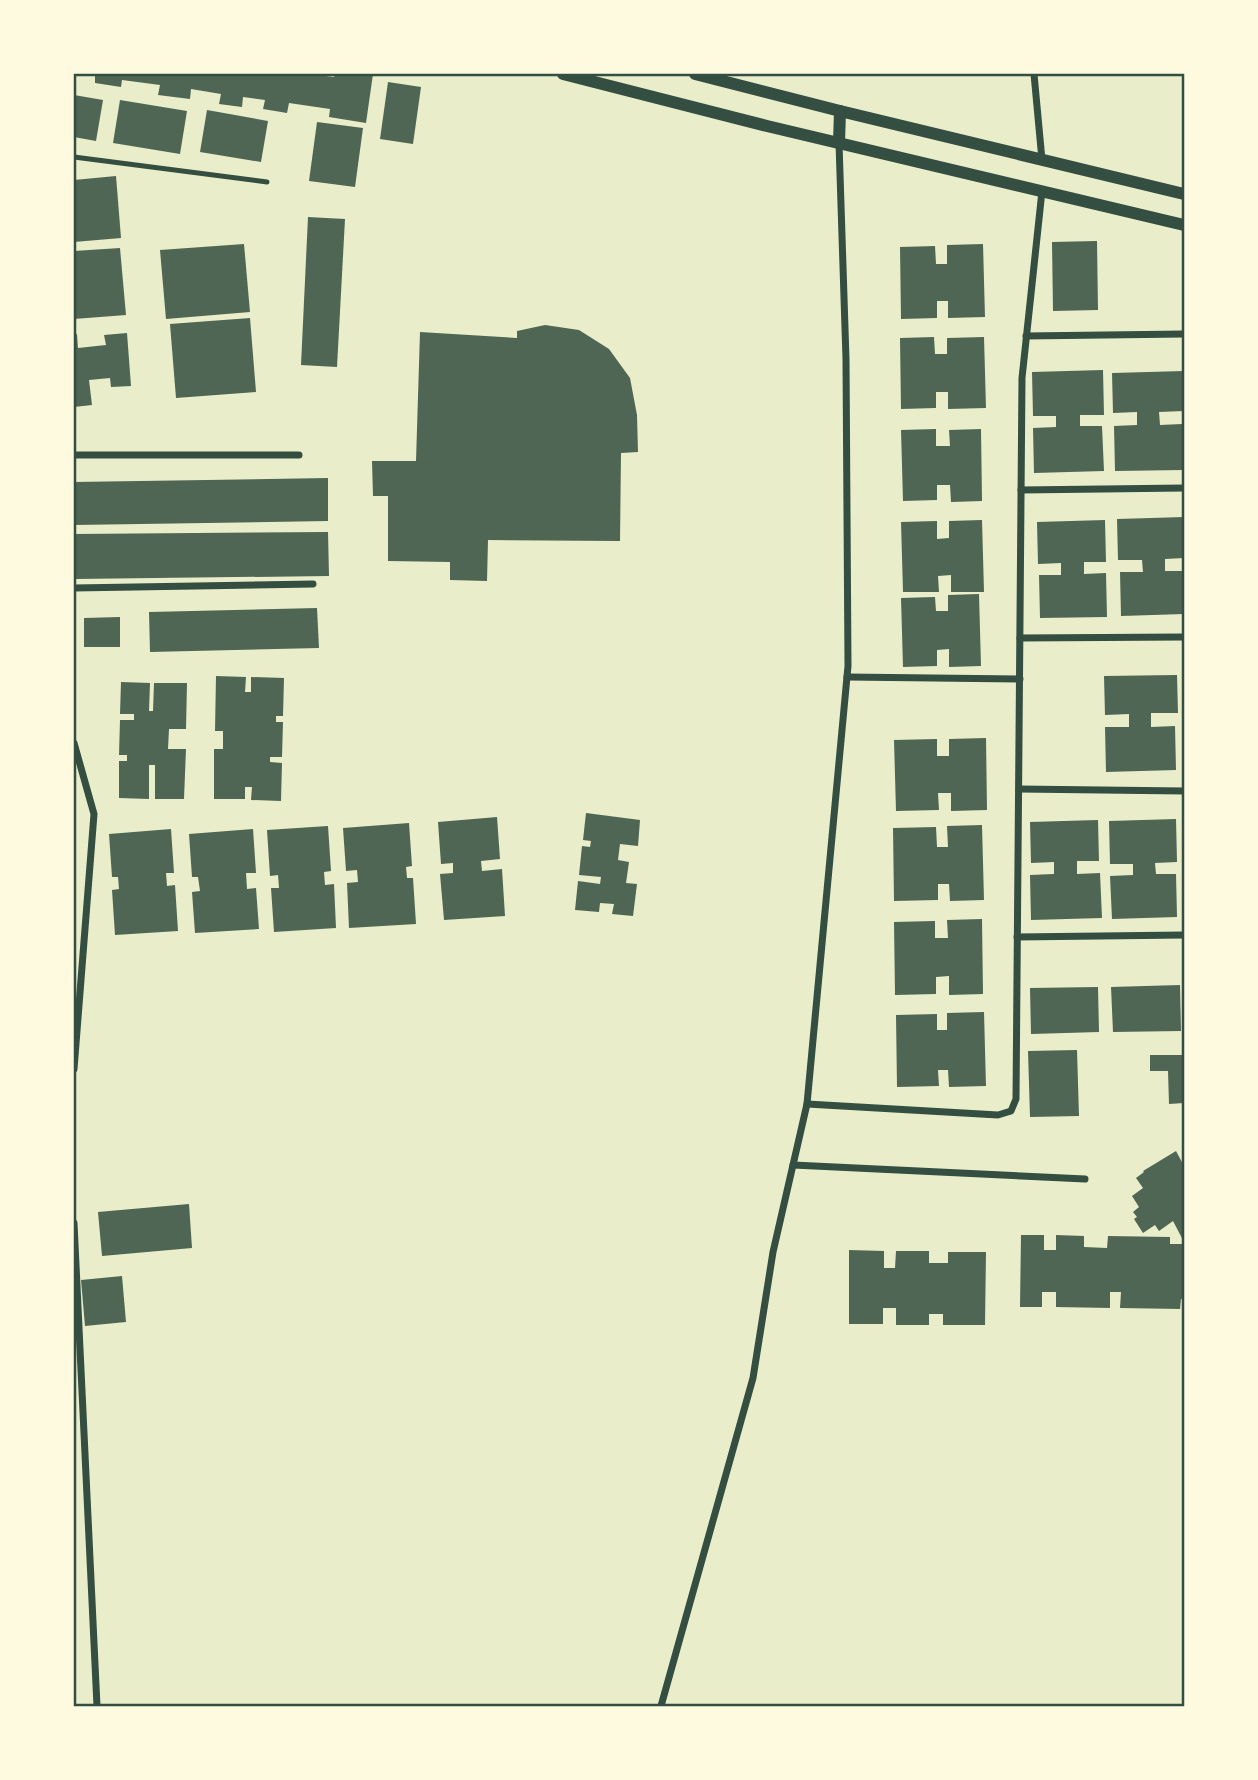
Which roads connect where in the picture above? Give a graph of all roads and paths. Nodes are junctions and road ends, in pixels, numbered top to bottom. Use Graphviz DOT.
graph roads {
  1 [pos="563,74"];
  2 [pos="695,74"];
  3 [pos="1034,74"];
  4 [pos="840,111"];
  5 [pos="839,143"];
  6 [pos="74,157"];
  7 [pos="1042,160"];
  8 [pos="267,181"];
  9 [pos="1042,191"];
  10 [pos="1185,194"];
  11 [pos="1185,225"];
  12 [pos="1185,334"];
  13 [pos="1026,336"];
  14 [pos="74,455"];
  15 [pos="299,455"];
  16 [pos="1185,488"];
  17 [pos="1021,490"];
  18 [pos="313,584"];
  19 [pos="74,587"];
  20 [pos="1185,636"];
  21 [pos="1020,638"];
  22 [pos="847,677"];
  23 [pos="1020,679"];
  24 [pos="74,743"];
  25 [pos="1018,789"];
  26 [pos="1185,792"];
  27 [pos="1185,935"];
  28 [pos="1017,937"];
  29 [pos="74,1069"];
  30 [pos="807,1104"];
  31 [pos="793,1165"];
  32 [pos="1085,1179"];
  33 [pos="74,1223"];
  34 [pos="74,1251"];
  35 [pos="78,1400"];
  36 [pos="97,1706"];
  37 [pos="661,1706"];
  1 -- 5 [label="street"];
  2 -- 4 [label="street"];
  3 -- 7 [label="street"];
  4 -- 5 [label="street"];
  4 -- 7 [label="street"];
  5 -- 9 [label="street"];
  5 -- 22 [label="street"];
  6 -- 8 [label="lane"];
  7 -- 10 [label="street"];
  9 -- 11 [label="street"];
  9 -- 13 [label="street"];
  12 -- 13 [label="street"];
  13 -- 17 [label="street"];
  14 -- 15 [label="street"];
  16 -- 17 [label="street"];
  17 -- 21 [label="street"];
  18 -- 19 [label="street"];
  20 -- 21 [label="street"];
  21 -- 23 [label="street"];
  22 -- 23 [label="street"];
  22 -- 30 [label="street"];
  23 -- 25 [label="street"];
  24 -- 29 [label="street"];
  25 -- 26 [label="street"];
  25 -- 28 [label="street"];
  27 -- 28 [label="street"];
  28 -- 30 [label="street"];
  30 -- 31 [label="street"];
  31 -- 32 [label="street"];
  31 -- 37 [label="street"];
  33 -- 34 [label="street"];
  34 -- 35 [label="street"];
  35 -- 36 [label="street"];
}
